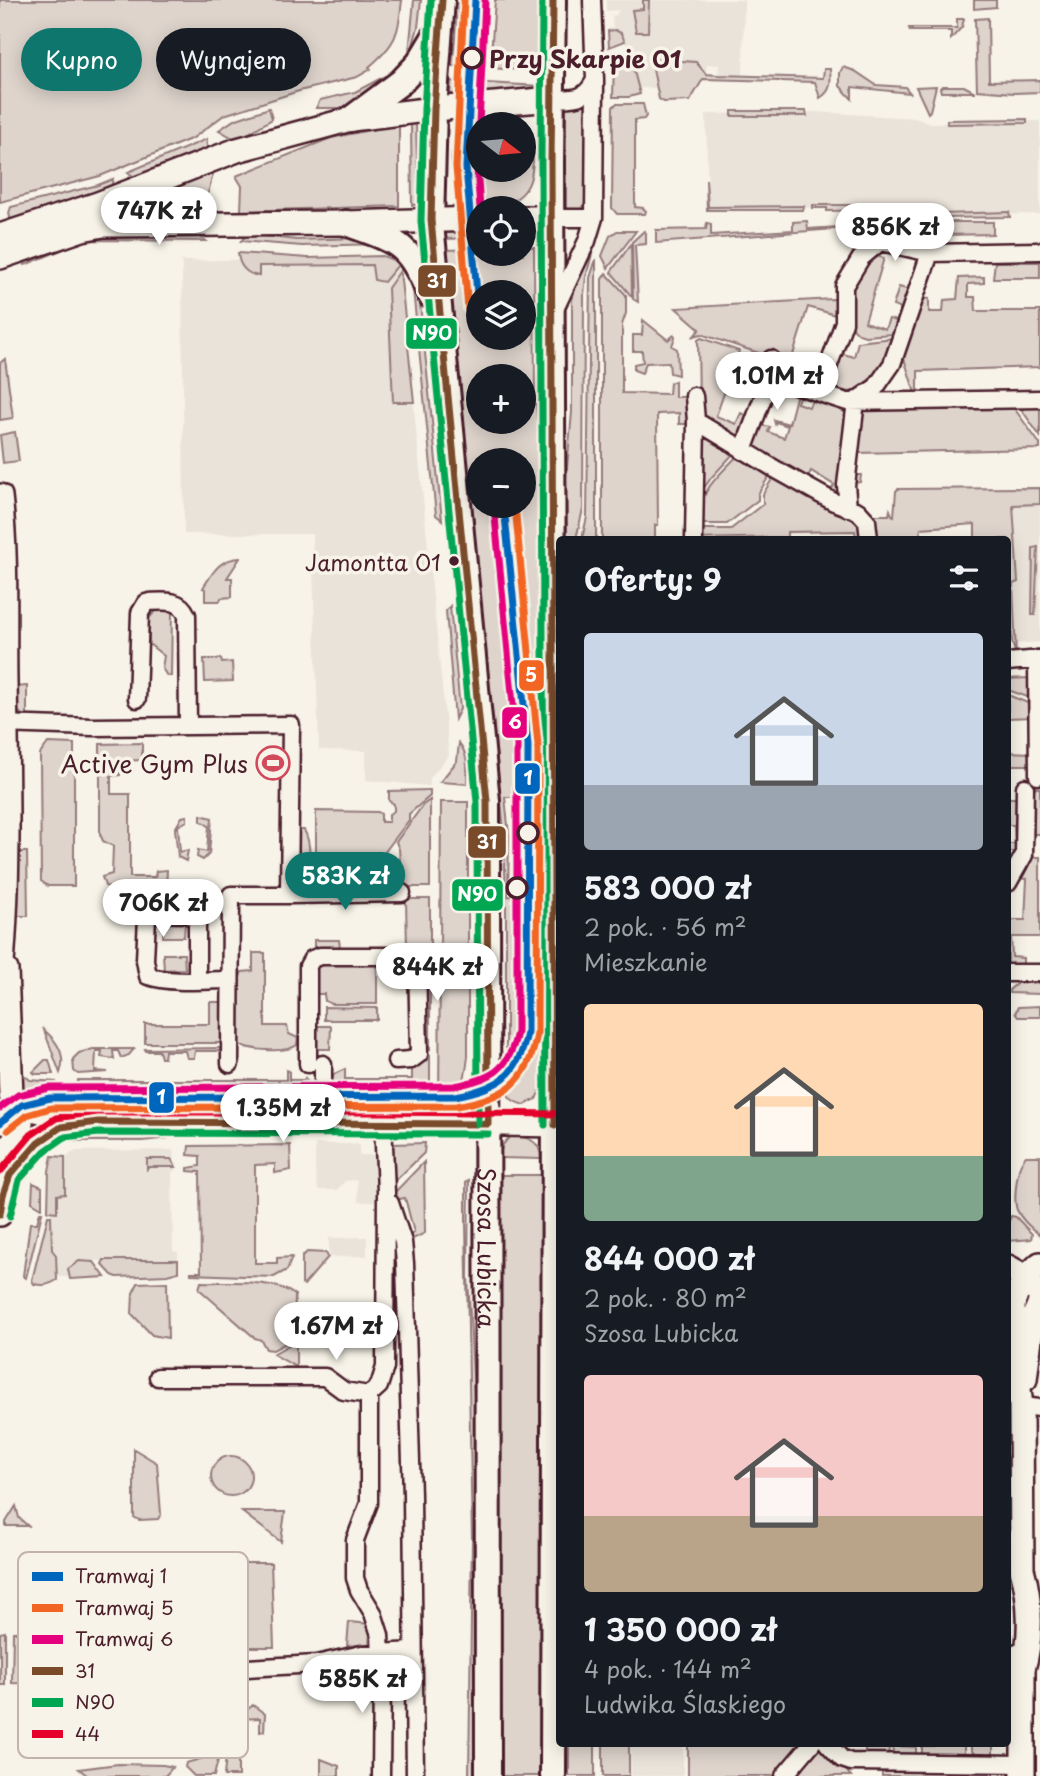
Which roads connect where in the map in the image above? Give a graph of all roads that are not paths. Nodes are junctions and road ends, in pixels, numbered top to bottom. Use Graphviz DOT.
graph roads {
  1 [pos="442,0"];
  2 [pos="553,0"];
  3 [pos="592,0"];
  4 [pos="439,30"];
  5 [pos="595,80"];
  6 [pos="553,99"];
  7 [pos="434,109"];
  8 [pos="351,119"];
  9 [pos="594,218"];
  10 [pos="466,219"];
  11 [pos="431,220"];
  12 [pos="536,221"];
  13 [pos="346,223"];
  14 [pos="552,225"];
  15 [pos="862,242"];
  16 [pos="881,242"];
  17 [pos="1040,251"];
  18 [pos="1,252"];
  19 [pos="930,253"];
  20 [pos="552,314"];
  21 [pos="440,324"];
  22 [pos="771,359"];
  23 [pos="770,377"];
  24 [pos="820,393"];
  25 [pos="694,396"];
  26 [pos="1040,400"];
  27 [pos="856,401"];
  28 [pos="696,421"];
  29 [pos="743,451"];
  30 [pos="0,496"];
  31 [pos="848,508"];
  32 [pos="694,536"];
  33 [pos="868,536"];
  34 [pos="1038,659"];
  35 [pos="1011,662"];
  36 [pos="137,699"];
  37 [pos="3,724"];
  38 [pos="188,726"];
  39 [pos="1034,780"];
  40 [pos="1011,786"];
  41 [pos="1011,878"];
  42 [pos="402,894"];
  43 [pos="289,895"];
  44 [pos="4,943"];
  45 [pos="556,963"];
  46 [pos="1011,973"];
  47 [pos="1040,973"];
  48 [pos="198,980"];
  49 [pos="230,980"];
  50 [pos="0,986"];
  51 [pos="396,1061"];
  52 [pos="230,1064"];
  53 [pos="11,1119"];
  54 [pos="99,1122"];
  55 [pos="323,1122"];
  56 [pos="383,1122"];
  57 [pos="488,1124"];
  58 [pos="556,1125"];
  59 [pos="61,1127"];
  60 [pos="10,1175"];
  61 [pos="386,1192"];
  62 [pos="0,1214"];
  63 [pos="1025,1269"];
  64 [pos="556,1288"];
  65 [pos="1011,1297"];
  66 [pos="1040,1300"];
  67 [pos="158,1377"];
  68 [pos="369,1395"];
  69 [pos="1030,1407"];
  70 [pos="413,1651"];
  71 [pos="381,1653"];
  72 [pos="248,1668"];
  73 [pos="809,1747"];
  74 [pos="831,1747"];
  75 [pos="856,1769"];
  76 [pos="1024,1772"];
  77 [pos="381,1776"];
  78 [pos="415,1776"];
  79 [pos="488,1776"];
  80 [pos="553,1776"];
  81 [pos="784,1776"];
  1 -- 4 [label="main road"];
  2 -- 6 [label="main road"];
  3 -- 5 [label="street"];
  4 -- 7 [label="main road"];
  4 -- 8 [label="main road"];
  5 -- 6 [label="street"];
  5 -- 9 [label="street"];
  6 -- 7 [label="street"];
  6 -- 14 [label="main road"];
  7 -- 8 [label="street"];
  7 -- 11 [label="main road, Szosa Lubicka"];
  8 -- 18 [label="street"];
  9 -- 14 [label="street"];
  9 -- 20 [label="street"];
  10 -- 11 [label="street"];
  11 -- 13 [label="street"];
  11 -- 21 [label="main road, Szosa Lubicka"];
  12 -- 14 [label="street"];
  13 -- 18 [label="street"];
  13 -- 21 [label="main road"];
  14 -- 20 [label="main road"];
  15 -- 16 [label="street"];
  16 -- 19 [label="street"];
  16 -- 24 [label="street"];
  17 -- 19 [label="street"];
  19 -- 27 [label="street"];
  20 -- 45 [label="main road"];
  21 -- 57 [label="main road, Szosa Lubicka"];
  22 -- 23 [label="street"];
  23 -- 24 [label="street"];
  23 -- 29 [label="street"];
  24 -- 27 [label="street"];
  25 -- 28 [label="street"];
  26 -- 27 [label="street"];
  27 -- 31 [label="street"];
  28 -- 29 [label="street"];
  28 -- 32 [label="street"];
  29 -- 31 [label="street"];
  30 -- 37 [label="street"];
  31 -- 33 [label="street"];
  34 -- 35 [label="street"];
  34 -- 39 [label="street"];
  36 -- 38 [label="street"];
  37 -- 38 [label="street"];
  37 -- 44 [label="street"];
  38 -- 43 [label="street"];
  39 -- 40 [label="street"];
  39 -- 41 [label="street"];
  42 -- 43 [label="street"];
  43 -- 49 [label="street"];
  44 -- 50 [label="street"];
  44 -- 53 [label="street"];
  46 -- 47 [label="street"];
  48 -- 48 [label="street"];
  48 -- 49 [label="street"];
  49 -- 52 [label="street"];
  51 -- 55 [label="street"];
  53 -- 54 [label="street"];
  53 -- 59 [label="street"];
  53 -- 60 [label="street"];
  54 -- 55 [label="street"];
  54 -- 59 [label="street"];
  55 -- 56 [label="street"];
  56 -- 57 [label="street"];
  56 -- 61 [label="street"];
  57 -- 58 [label="street"];
  57 -- 79 [label="main road, Szosa Lubicka"];
  59 -- 60 [label="street"];
  60 -- 62 [label="street"];
  61 -- 68 [label="street"];
  61 -- 70 [label="street"];
  63 -- 65 [label="street"];
  63 -- 66 [label="street"];
  64 -- 80 [label="main road"];
  65 -- 66 [label="street"];
  65 -- 69 [label="street"];
  66 -- 69 [label="street"];
  67 -- 68 [label="street"];
  68 -- 71 [label="street"];
  69 -- 76 [label="street"];
  70 -- 71 [label="street"];
  70 -- 78 [label="street"];
  71 -- 72 [label="street"];
  71 -- 77 [label="street"];
  73 -- 81 [label="street"];
  74 -- 75 [label="street"];
  75 -- 76 [label="street"];
}
